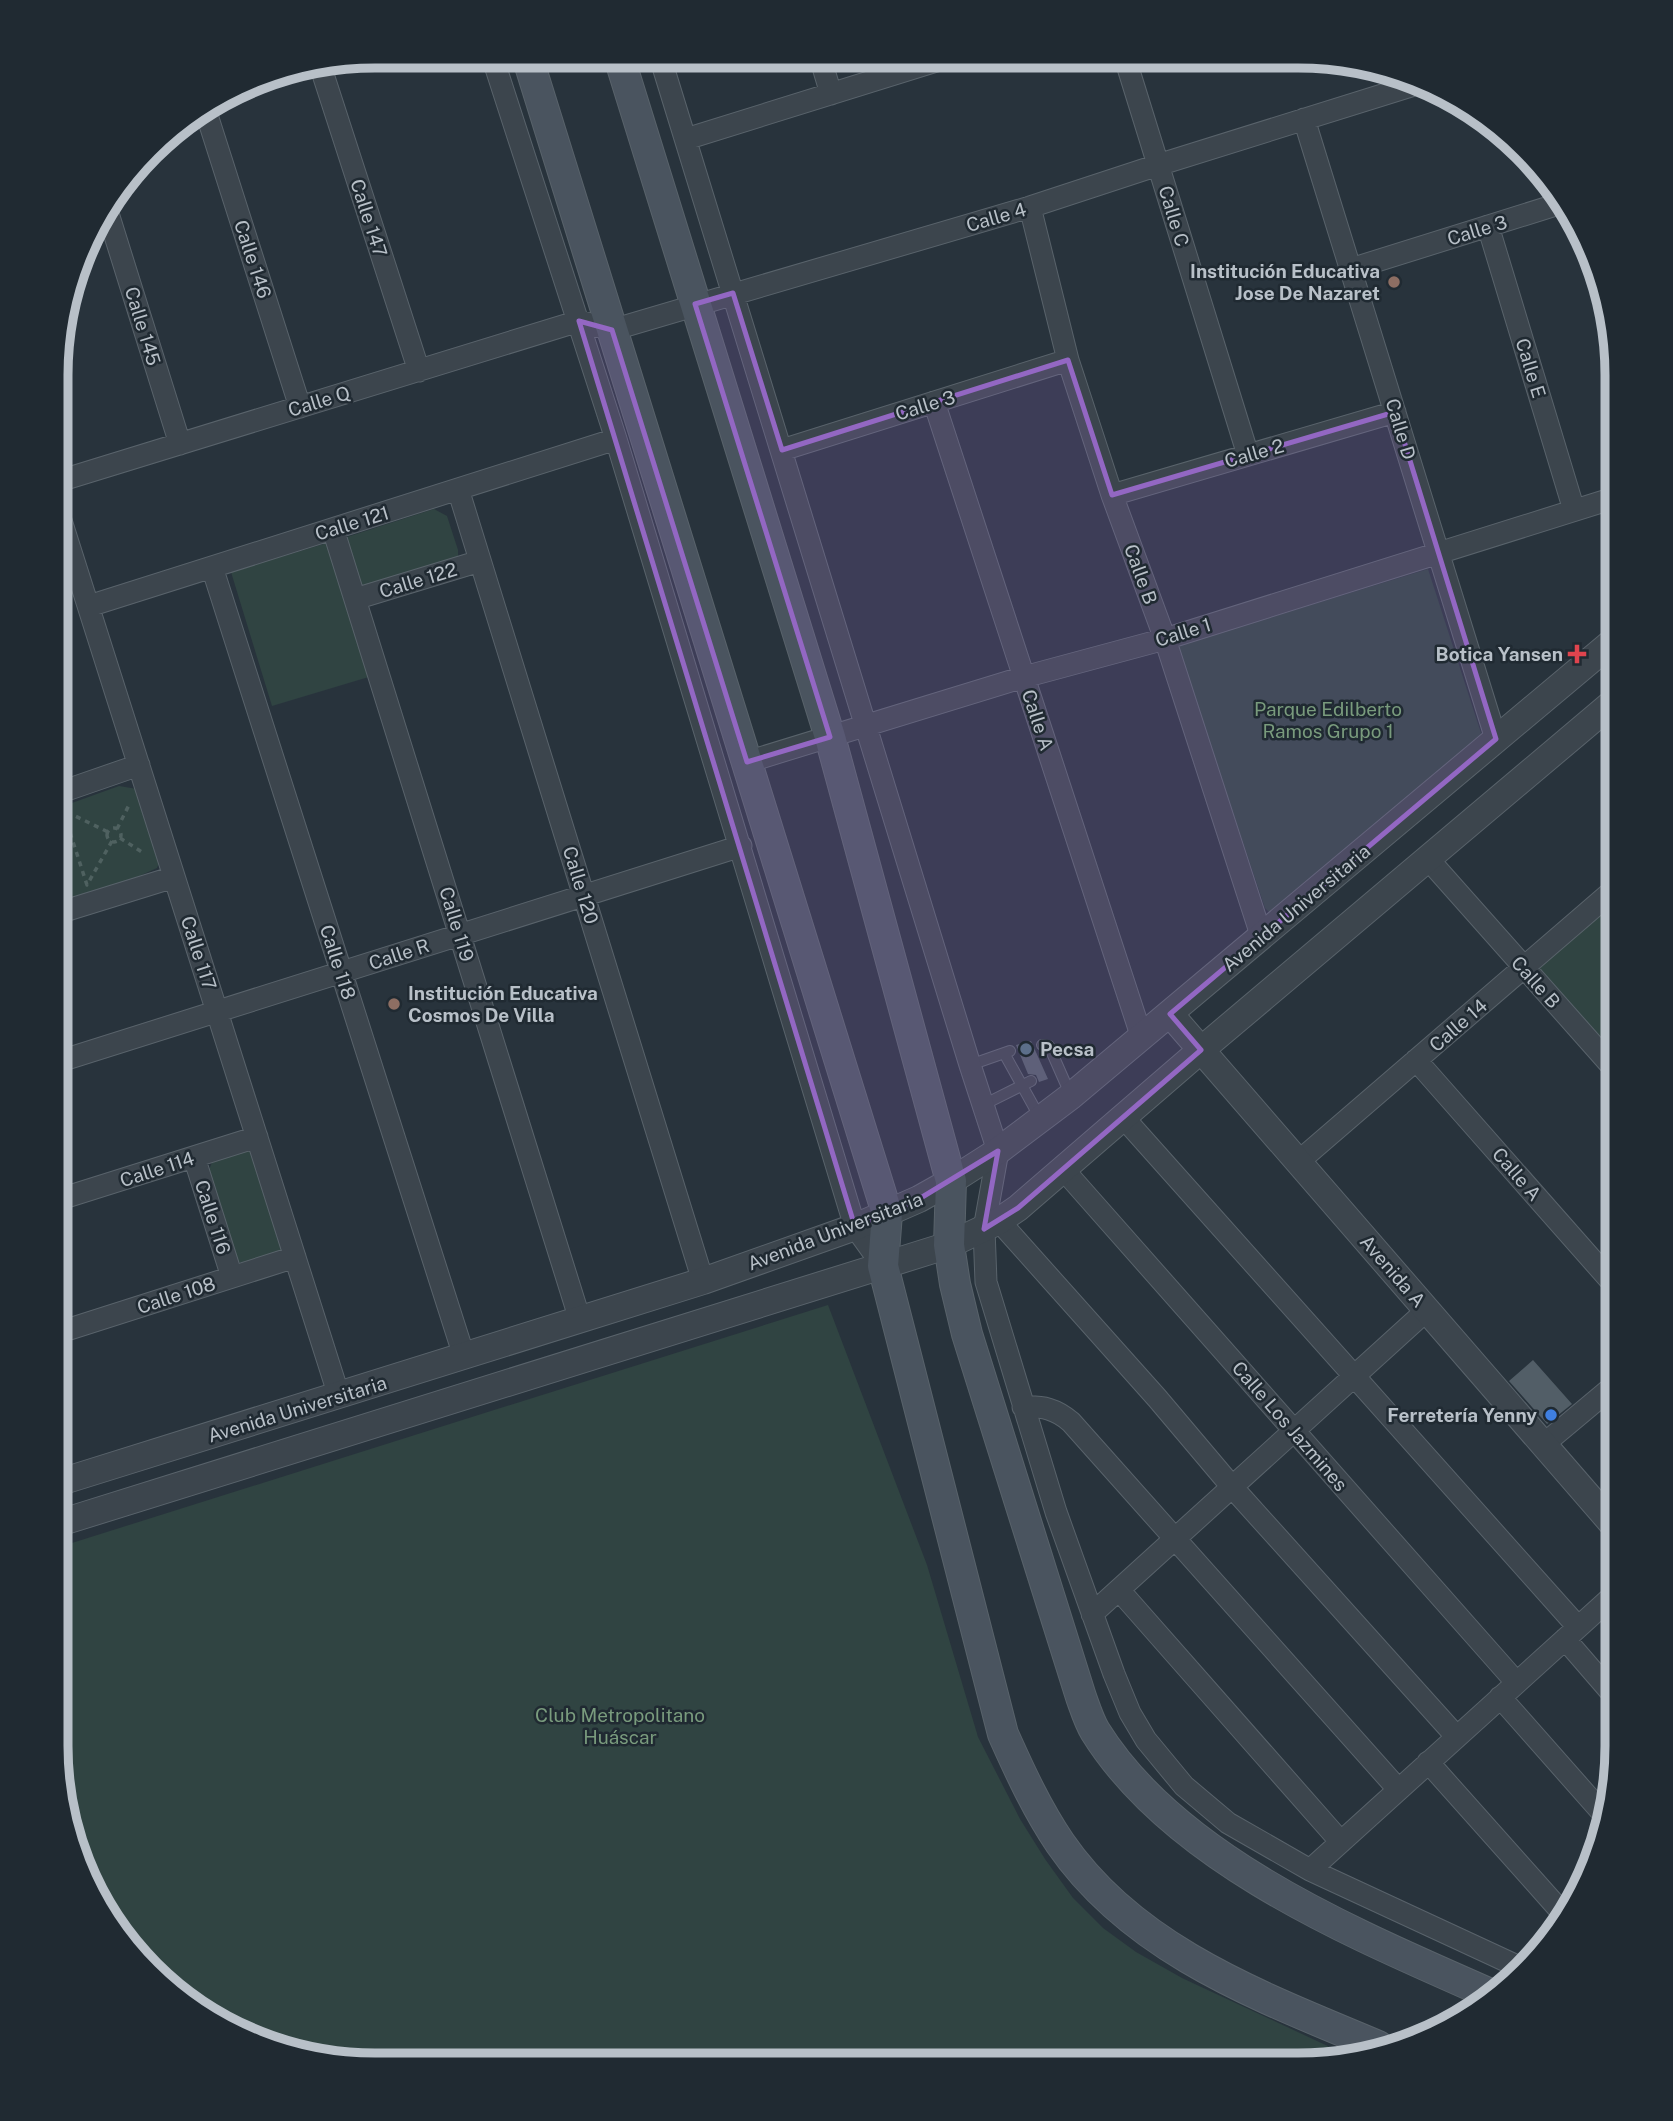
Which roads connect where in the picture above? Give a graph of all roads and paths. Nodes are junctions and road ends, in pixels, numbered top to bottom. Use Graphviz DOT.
graph roads {
  1 [pos="496,68"];
  2 [pos="530,68"];
  3 [pos="621,68"];
  4 [pos="663,68"];
  5 [pos="823,68"];
  6 [pos="914,68"];
  7 [pos="1128,68"];
  8 [pos="323,73"];
  9 [pos="1404,88"];
  10 [pos="831,94"];
  11 [pos="208,118"];
  12 [pos="1304,119"];
  13 [pos="686,139"];
  14 [pos="1158,164"];
  15 [pos="1553,206"];
  16 [pos="1030,207"];
  17 [pos="110,220"];
  18 [pos="1488,226"];
  19 [pos="1351,269"];
  20 [pos="733,293"];
  21 [pos="695,304"];
  22 [pos="579,321"];
  23 [pos="612,330"];
  24 [pos="1068,360"];
  25 [pos="419,370"];
  26 [pos="934,402"];
  27 [pos="300,407"];
  28 [pos="1395,412"];
  29 [pos="616,439"];
  30 [pos="180,444"];
  31 [pos="782,450"];
  32 [pos="1248,455"];
  33 [pos="68,478"];
  34 [pos="458,489"];
  35 [pos="1112,495"];
  36 [pos="1605,501"];
  37 [pos="1574,510"];
  38 [pos="333,529"];
  39 [pos="68,542"];
  40 [pos="1438,551"];
  41 [pos="480,561"];
  42 [pos="212,567"];
  43 [pos="355,599"];
  44 [pos="89,606"];
  45 [pos="1165,639"];
  46 [pos="1605,648"];
  47 [pos="1024,677"];
  48 [pos="1605,709"];
  49 [pos="867,725"];
  50 [pos="830,737"];
  51 [pos="1496,740"];
  52 [pos="747,762"];
  53 [pos="139,765"];
  54 [pos="68,803"];
  55 [pos="68,807"];
  56 [pos="79,808"];
  57 [pos="68,809"];
  58 [pos="68,822"];
  59 [pos="108,832"];
  60 [pos="111,841"];
  61 [pos="741,846"];
  62 [pos="1428,859"];
  63 [pos="174,877"];
  64 [pos="584,896"];
  65 [pos="1605,897"];
  66 [pos="68,910"];
  67 [pos="460,935"];
  68 [pos="1262,937"];
  69 [pos="1523,968"];
  70 [pos="341,972"];
  71 [pos="217,1012"];
  72 [pos="1170,1014"];
  73 [pos="1142,1038"];
  74 [pos="1042,1045"];
  75 [pos="1201,1050"];
  76 [pos="68,1059"];
  77 [pos="1416,1060"];
  78 [pos="1605,1060"];
  79 [pos="970,1065"];
  80 [pos="1058,1068"];
  81 [pos="1046,1074"];
  82 [pos="1026,1084"];
  83 [pos="1071,1096"];
  84 [pos="983,1105"];
  85 [pos="1123,1117"];
  86 [pos="1040,1119"];
  87 [pos="257,1137"];
  88 [pos="998,1151"];
  89 [pos="194,1157"];
  90 [pos="1298,1162"];
  91 [pos="1063,1169"];
  92 [pos="951,1181"];
  93 [pos="68,1197"];
  94 [pos="887,1213"];
  95 [pos="991,1225"];
  96 [pos="855,1227"];
  97 [pos="949,1245"];
  98 [pos="295,1257"];
  99 [pos="883,1266"];
  100 [pos="1605,1275"];
  101 [pos="232,1277"];
  102 [pos="703,1281"];
  103 [pos="1427,1310"];
  104 [pos="580,1320"];
  105 [pos="68,1329"];
  106 [pos="464,1356"];
  107 [pos="1354,1376"];
  108 [pos="1605,1392"];
  109 [pos="339,1396"];
  110 [pos="1023,1407"];
  111 [pos="1294,1431"];
  112 [pos="1544,1444"];
  113 [pos="68,1480"];
  114 [pos="1233,1488"];
  115 [pos="1605,1515"];
  116 [pos="68,1521"];
  117 [pos="1176,1538"];
  118 [pos="1119,1590"];
  119 [pos="1605,1603"];
  120 [pos="1093,1614"];
  121 [pos="1571,1633"];
  122 [pos="1517,1682"];
  123 [pos="1605,1682"];
  124 [pos="1500,1697"];
  125 [pos="1456,1737"];
  126 [pos="1428,1762"];
  127 [pos="1398,1789"];
  128 [pos="1598,1808"];
  129 [pos="1340,1841"];
  130 [pos="1310,1870"];
  131 [pos="1558,1908"];
  132 [pos="1513,1964"];
  133 [pos="1483,1991"];
  134 [pos="1372,2043"];
  1 -- 22 [label="street"];
  2 -- 23 [label="main road"];
  3 -- 21 [label="main road"];
  4 -- 13 [label="street"];
  5 -- 10 [label="street"];
  6 -- 10 [label="street"];
  7 -- 14 [label="street, Calle C"];
  8 -- 25 [label="street, Calle 147"];
  9 -- 12 [label="street, Calle 4"];
  10 -- 13 [label="street"];
  11 -- 27 [label="street, Calle 146"];
  12 -- 14 [label="street, Calle 4"];
  12 -- 19 [label="street, Calle D"];
  13 -- 20 [label="street"];
  14 -- 16 [label="street, Calle 4"];
  14 -- 32 [label="street, Calle C"];
  15 -- 18 [label="street, Calle 3"];
  16 -- 20 [label="street, Calle 4"];
  16 -- 24 [label="street, Calle B"];
  17 -- 30 [label="street, Calle 145"];
  18 -- 19 [label="street, Calle 3"];
  18 -- 37 [label="street, Calle E"];
  19 -- 28 [label="street, Calle D"];
  20 -- 21 [label="street, Calle 4"];
  20 -- 31 [label="street"];
  21 -- 23 [label="street, Calle 4"];
  21 -- 50 [label="main road"];
  22 -- 23 [label="street"];
  22 -- 25 [label="street, Calle Q"];
  22 -- 29 [label="street"];
  23 -- 52 [label="main road"];
  24 -- 26 [label="street, Calle 3"];
  24 -- 35 [label="street, Calle B"];
  25 -- 27 [label="street, Calle Q"];
  26 -- 31 [label="street, Calle 3"];
  26 -- 47 [label="street, Calle A"];
  27 -- 30 [label="street, Calle Q"];
  28 -- 32 [label="street, Calle 2"];
  28 -- 40 [label="street, Calle D"];
  29 -- 34 [label="street, Calle 121"];
  29 -- 61 [label="street"];
  30 -- 33 [label="street, Calle Q"];
  31 -- 49 [label="street"];
  32 -- 35 [label="street, Calle 2"];
  34 -- 38 [label="street, Calle 121"];
  34 -- 41 [label="street, Calle 120"];
  35 -- 45 [label="street, Calle B"];
  36 -- 37 [label="street, Calle 1"];
  37 -- 40 [label="street, Calle 1"];
  38 -- 42 [label="street, Calle 121"];
  38 -- 43 [label="street, Calle 119"];
  39 -- 44 [label="street, Calle 117"];
  40 -- 45 [label="street, Calle 1"];
  40 -- 51 [label="street, Calle D"];
  41 -- 43 [label="street, Calle 122"];
  41 -- 64 [label="street, Calle 120"];
  42 -- 44 [label="street, Calle 121"];
  42 -- 70 [label="street, Calle 118"];
  43 -- 67 [label="street, Calle 119"];
  44 -- 53 [label="street, Calle 117"];
  45 -- 47 [label="street, Calle 1"];
  45 -- 68 [label="street, Calle B"];
  46 -- 51 [label="street, Avenida Universitaria"];
  47 -- 49 [label="street, Calle 1"];
  47 -- 73 [label="street, Calle A"];
  48 -- 62 [label="street, Avenida Universitaria"];
  49 -- 50 [label="street, Calle 1"];
  49 -- 79 [label="street"];
  50 -- 52 [label="street, Calle 1"];
  50 -- 92 [label="main road"];
  51 -- 68 [label="street, Avenida Universitaria"];
  52 -- 94 [label="main road"];
  53 -- 54 [label="street"];
  53 -- 63 [label="street, Calle 117"];
  55 -- 56 [label="path"];
  57 -- 59 [label="path"];
  58 -- 60 [label="path"];
  59 -- 60 [label="path"];
  59 -- 60 [label="path"];
  61 -- 64 [label="street, Calle R"];
  61 -- 96 [label="street"];
  62 -- 69 [label="street, Calle B"];
  62 -- 75 [label="street, Avenida Universitaria"];
  63 -- 66 [label="street"];
  63 -- 71 [label="street, Calle 117"];
  64 -- 67 [label="street, Calle R"];
  64 -- 102 [label="street, Calle 120"];
  65 -- 69 [label="street, Calle 14"];
  67 -- 70 [label="street, Calle R"];
  67 -- 104 [label="street, Calle 119"];
  68 -- 72 [label="street, Avenida Universitaria"];
  69 -- 77 [label="street, Calle 14"];
  69 -- 78 [label="street, Calle B"];
  70 -- 71 [label="street, Calle R"];
  70 -- 106 [label="street, Calle 118"];
  71 -- 76 [label="street, Calle R"];
  71 -- 87 [label="street, Calle 117"];
  72 -- 73 [label="street, Avenida Universitaria"];
  72 -- 75 [label="street, Avenida A"];
  73 -- 83 [label="street, Avenida Universitaria"];
  74 -- 80 [label="lane"];
  75 -- 85 [label="street, Avenida Universitaria"];
  75 -- 90 [label="street, Avenida A"];
  77 -- 90 [label="street, Calle 14"];
  77 -- 100 [label="street, Calle A"];
  79 -- 82 [label="lane"];
  79 -- 84 [label="street"];
  80 -- 81 [label="lane"];
  80 -- 83 [label="lane"];
  82 -- 84 [label="lane"];
  82 -- 86 [label="lane"];
  83 -- 86 [label="street, Avenida Universitaria"];
  84 -- 88 [label="street"];
  85 -- 91 [label="street, Avenida Universitaria"];
  85 -- 107 [label="street"];
  86 -- 88 [label="street, Avenida Universitaria"];
  87 -- 89 [label="street, Calle 114"];
  87 -- 98 [label="street, Calle 117"];
  88 -- 92 [label="street, Avenida Universitaria"];
  88 -- 95 [label="street"];
  89 -- 93 [label="street, Calle 114"];
  89 -- 101 [label="street, Calle 116"];
  90 -- 103 [label="street, Avenida A"];
  91 -- 95 [label="street, Avenida Universitaria"];
  91 -- 111 [label="street, Calle Los Jazmines"];
  92 -- 94 [label="street, Avenida Universitaria"];
  92 -- 97 [label="main road"];
  94 -- 96 [label="street, Avenida Universitaria"];
  94 -- 99 [label="main road"];
  95 -- 97 [label="street, Avenida Universitaria"];
  95 -- 110 [label="street"];
  95 -- 114 [label="street"];
  96 -- 99 [label="street"];
  96 -- 102 [label="street, Avenida Universitaria"];
  97 -- 99 [label="street, Avenida Universitaria"];
  97 -- 133 [label="main road"];
  98 -- 101 [label="street, Calle 108"];
  98 -- 109 [label="street, Calle 117"];
  99 -- 116 [label="street, Avenida Universitaria"];
  99 -- 134 [label="main road"];
  101 -- 105 [label="street, Calle 108"];
  102 -- 104 [label="street, Avenida Universitaria"];
  103 -- 107 [label="street"];
  103 -- 112 [label="street, Avenida A"];
  104 -- 106 [label="street, Avenida Universitaria"];
  106 -- 109 [label="street, Avenida Universitaria"];
  107 -- 111 [label="street"];
  107 -- 121 [label="street"];
  108 -- 112 [label="street"];
  109 -- 113 [label="street, Avenida Universitaria"];
  110 -- 117 [label="street"];
  110 -- 120 [label="street"];
  111 -- 114 [label="street"];
  111 -- 122 [label="street, Calle Los Jazmines"];
  112 -- 115 [label="street, Avenida A"];
  114 -- 117 [label="street"];
  114 -- 125 [label="street"];
  117 -- 118 [label="street"];
  117 -- 127 [label="street"];
  118 -- 120 [label="street"];
  118 -- 129 [label="street"];
  119 -- 121 [label="street"];
  120 -- 130 [label="street"];
  121 -- 122 [label="street"];
  121 -- 123 [label="street"];
  122 -- 124 [label="street"];
  124 -- 125 [label="street"];
  124 -- 128 [label="street"];
  125 -- 126 [label="street"];
  126 -- 127 [label="street"];
  126 -- 131 [label="street"];
  127 -- 129 [label="street"];
  129 -- 130 [label="street"];
  130 -- 132 [label="street"];
}
